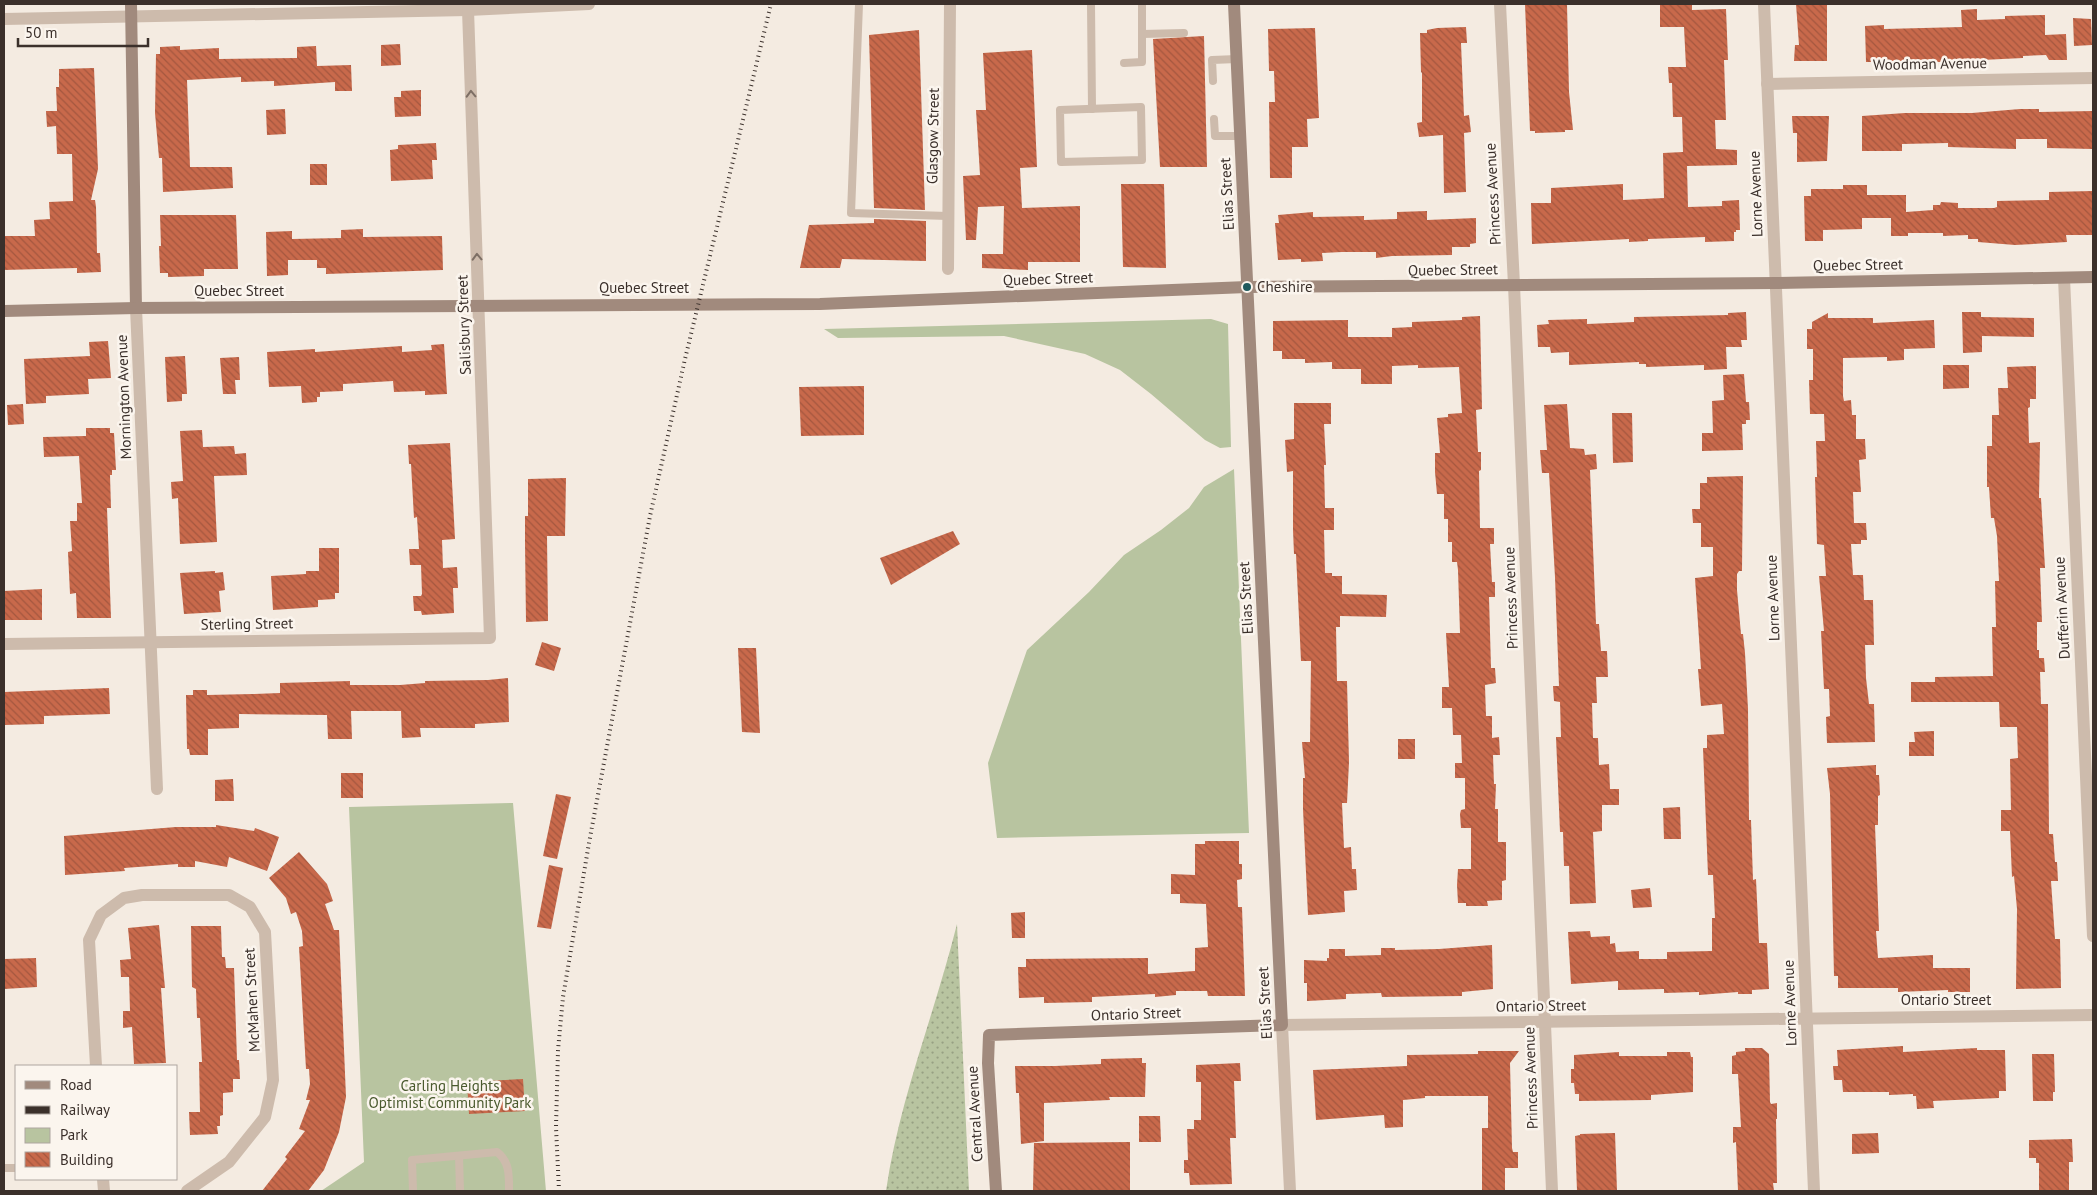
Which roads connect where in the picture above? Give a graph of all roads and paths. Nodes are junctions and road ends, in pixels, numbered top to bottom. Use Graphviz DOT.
graph roads {
  1 [pos="131,4"];
  2 [pos="589,4"];
  3 [pos="859,4"];
  4 [pos="950,4"];
  5 [pos="1091,4"];
  6 [pos="1142,4"];
  7 [pos="1234,4"];
  8 [pos="1500,4"];
  9 [pos="1764,4"];
  10 [pos="507,6"];
  11 [pos="381,7"];
  12 [pos="468,10"];
  13 [pos="132,18"];
  14 [pos="4,19"];
  15 [pos="1184,33"];
  16 [pos="1142,34"];
  17 [pos="1237,59"];
  18 [pos="1124,63"];
  19 [pos="2093,78"];
  20 [pos="1213,81"];
  21 [pos="1767,84"];
  22 [pos="1092,109"];
  23 [pos="1214,119"];
  24 [pos="1240,136"];
  25 [pos="948,216"];
  26 [pos="948,269"];
  27 [pos="2093,277"];
  28 [pos="2064,278"];
  29 [pos="1776,283"];
  30 [pos="1514,285"];
  31 [pos="1247,287"];
  32 [pos="479,305"];
  33 [pos="136,308"];
  34 [pos="4,311"];
  35 [pos="490,638"];
  36 [pos="151,641"];
  37 [pos="4,644"];
  38 [pos="157,789"];
  39 [pos="2093,936"];
  40 [pos="2093,1015"];
  41 [pos="1807,1017"];
  42 [pos="1545,1023"];
  43 [pos="1282,1025"];
  44 [pos="989,1035"];
  45 [pos="96,1065"];
  46 [pos="459,1156"];
  47 [pos="187,1191"];
  48 [pos="414,1191"];
  49 [pos="460,1191"];
  50 [pos="509,1191"];
  51 [pos="996,1191"];
  52 [pos="1290,1191"];
  53 [pos="1552,1191"];
  54 [pos="1814,1191"];
  1 -- 13 [label="street, Mornington Avenue"];
  2 -- 10 [label="street"];
  3 -- 25 [label="lane"];
  4 -- 25 [label="street, Glasgow Street"];
  5 -- 22 [label="lane"];
  6 -- 16 [label="lane"];
  7 -- 17 [label="street, Elias Street"];
  8 -- 30 [label="street, Princess Avenue"];
  9 -- 21 [label="street, Lorne Avenue"];
  10 -- 12 [label="street"];
  11 -- 12 [label="street"];
  11 -- 13 [label="street"];
  32 -- 12 [label="street, Salisbury Street, one-way"];
  13 -- 14 [label="street"];
  13 -- 33 [label="street, Mornington Avenue"];
  15 -- 16 [label="lane"];
  16 -- 18 [label="lane"];
  17 -- 20 [label="lane"];
  17 -- 24 [label="street, Elias Street"];
  19 -- 21 [label="street, Woodman Avenue"];
  21 -- 29 [label="street, Lorne Avenue"];
  22 -- 22 [label="lane"];
  23 -- 24 [label="lane"];
  24 -- 31 [label="street, Elias Street"];
  25 -- 26 [label="street, Glasgow Street"];
  27 -- 28 [label="street, Quebec Street"];
  28 -- 29 [label="street, Quebec Street"];
  28 -- 39 [label="street, Dufferin Avenue"];
  29 -- 30 [label="street, Quebec Street"];
  29 -- 41 [label="street, Lorne Avenue"];
  30 -- 31 [label="street, Quebec Street"];
  30 -- 42 [label="street, Princess Avenue"];
  31 -- 32 [label="street, Quebec Street"];
  31 -- 43 [label="street, Elias Street"];
  32 -- 33 [label="street, Quebec Street"];
  32 -- 35 [label="street, Salisbury Street"];
  33 -- 34 [label="street, Quebec Street"];
  33 -- 36 [label="street, Mornington Avenue"];
  35 -- 36 [label="street, Sterling Street"];
  36 -- 37 [label="street, Sterling Street"];
  36 -- 38 [label="street, Mornington Avenue"];
  40 -- 41 [label="street, Ontario Street"];
  41 -- 42 [label="street, Ontario Street"];
  41 -- 54 [label="street, Lorne Avenue"];
  42 -- 43 [label="street, Ontario Street"];
  42 -- 53 [label="street, Princess Avenue"];
  43 -- 44 [label="street, Ontario Street"];
  43 -- 52 [label="street, Elias Street"];
  44 -- 51 [label="street, Central Avenue"];
  45 -- 47 [label="street, McMahen Street"];
  46 -- 48 [label="lane"];
  46 -- 49 [label="lane"];
  46 -- 50 [label="lane"];
}
